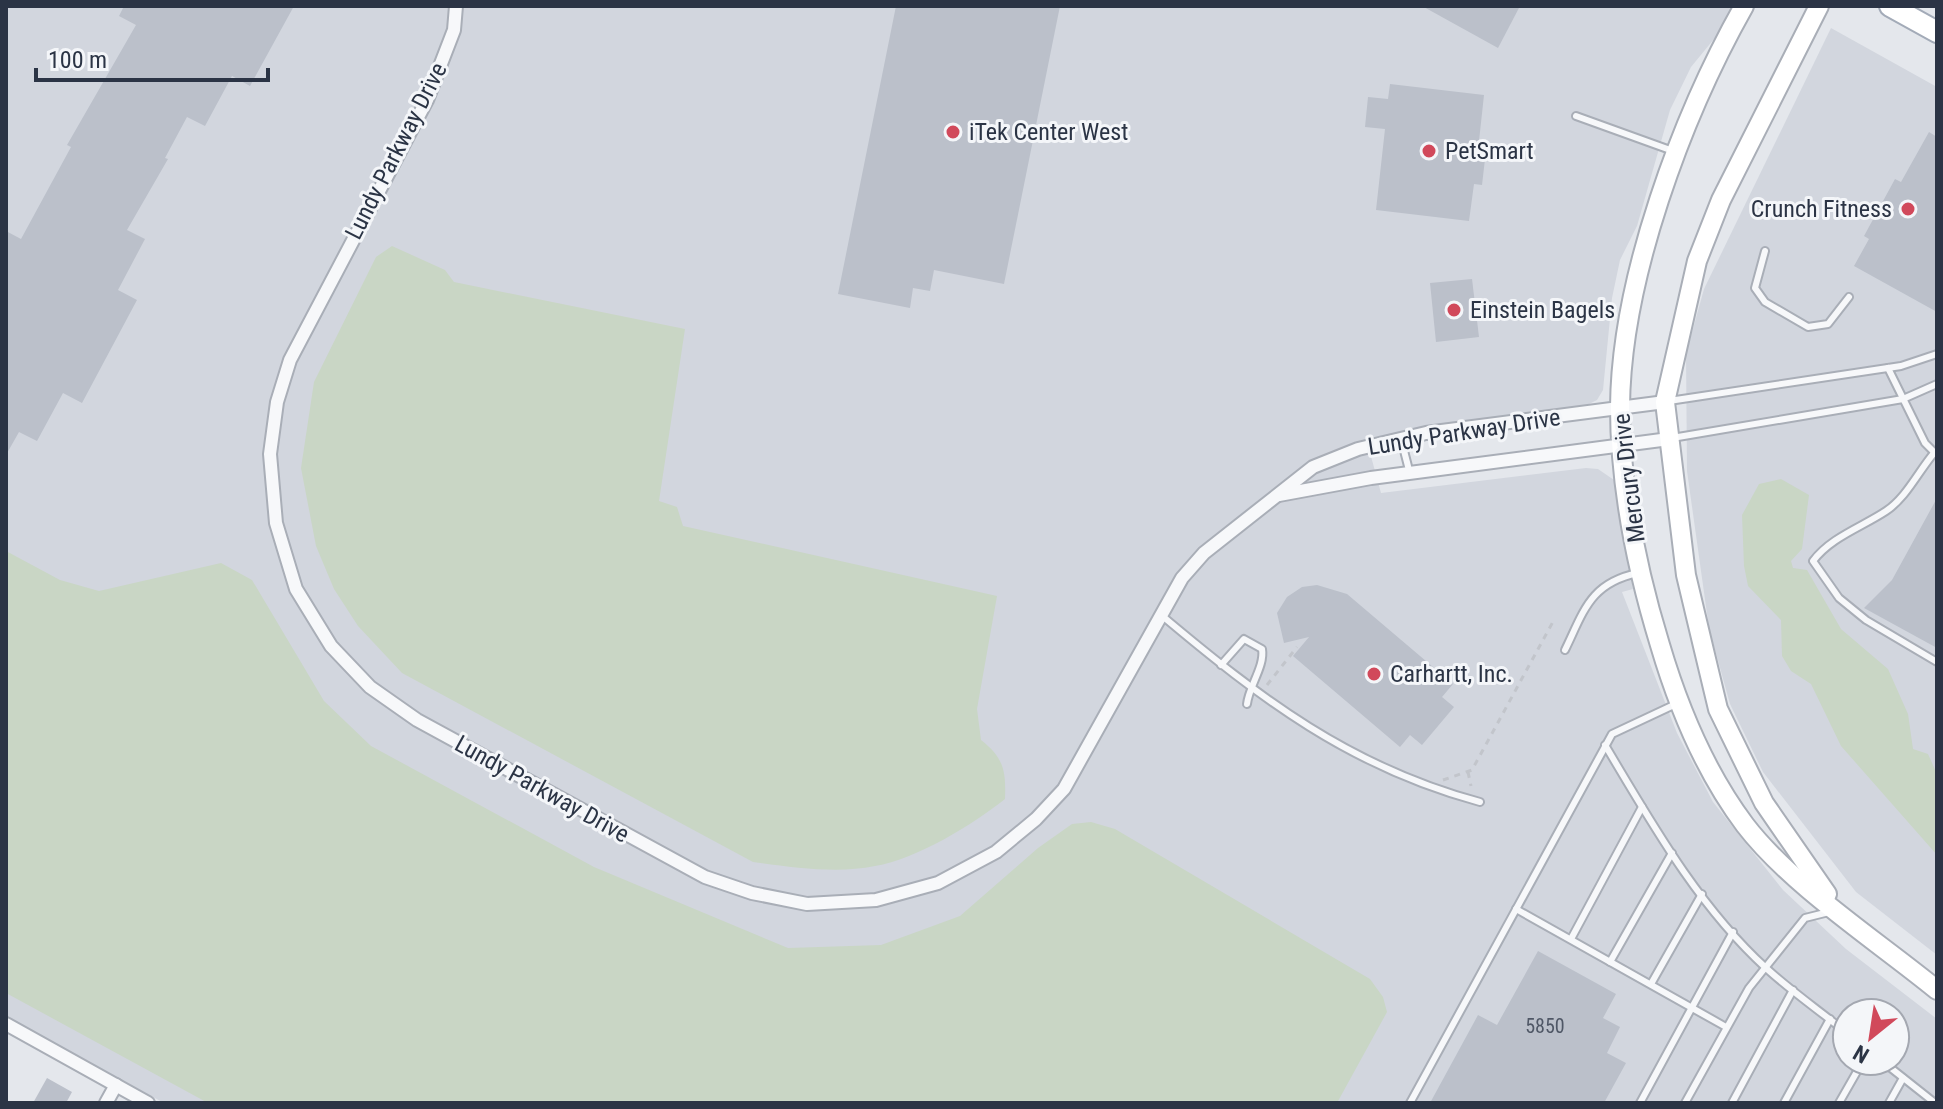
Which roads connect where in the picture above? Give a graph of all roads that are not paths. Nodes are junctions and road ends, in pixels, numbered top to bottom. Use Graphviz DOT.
graph roads {
  1 [pos="456,6"];
  2 [pos="1744,6"];
  3 [pos="1819,6"];
  4 [pos="1890,6"];
  5 [pos="1937,32"];
  6 [pos="1576,116"];
  7 [pos="1676,152"];
  8 [pos="1765,251"];
  9 [pos="1849,297"];
  10 [pos="1937,354"];
  11 [pos="1888,368"];
  12 [pos="1937,384"];
  13 [pos="1903,399"];
  14 [pos="1665,402"];
  15 [pos="1620,407"];
  16 [pos="1401,439"];
  17 [pos="1669,439"];
  18 [pos="1623,448"];
  19 [pos="1936,455"];
  20 [pos="1410,474"];
  21 [pos="1276,495"];
  22 [pos="1641,572"];
  23 [pos="1160,614"];
  24 [pos="1565,650"];
  25 [pos="1937,662"];
  26 [pos="1221,665"];
  27 [pos="1249,686"];
  28 [pos="1680,702"];
  29 [pos="1247,704"];
  30 [pos="1605,745"];
  31 [pos="1480,802"];
  32 [pos="1642,807"];
  33 [pos="1672,853"];
  34 [pos="1702,894"];
  35 [pos="1516,909"];
  36 [pos="1837,910"];
  37 [pos="1733,932"];
  38 [pos="1571,939"];
  39 [pos="1610,962"];
  40 [pos="1765,967"];
  41 [pos="1651,984"];
  42 [pos="1793,990"];
  43 [pos="1937,990"];
  44 [pos="1692,1007"];
  45 [pos="1830,1019"];
  46 [pos="1726,1027"];
  47 [pos="8,1029"];
  48 [pos="1854,1077"];
  49 [pos="1903,1078"];
  50 [pos="116,1085"];
  51 [pos="106,1103"];
  52 [pos="148,1103"];
  53 [pos="1410,1103"];
  54 [pos="1640,1103"];
  55 [pos="1685,1103"];
  56 [pos="1732,1103"];
  57 [pos="1784,1103"];
  58 [pos="1839,1103"];
  59 [pos="1889,1103"];
  60 [pos="1935,1103"];
  1 -- 23 [label="street, Lundy Parkway Drive"];
  2 -- 7 [label="street, Mercury Drive"];
  3 -- 14 [label="street, Mercury Drive"];
  4 -- 5 [label="main road"];
  6 -- 7 [label="lane"];
  7 -- 15 [label="street, Mercury Drive"];
  8 -- 9 [label="lane"];
  10 -- 11 [label="lane"];
  11 -- 13 [label="lane"];
  11 -- 14 [label="lane"];
  12 -- 13 [label="lane"];
  13 -- 17 [label="lane"];
  13 -- 19 [label="lane"];
  14 -- 15 [label="street, Lundy Parkway Drive"];
  14 -- 17 [label="street, Mercury Drive"];
  15 -- 16 [label="street, Lundy Parkway Drive"];
  15 -- 18 [label="street, Mercury Drive"];
  16 -- 20 [label="lane"];
  16 -- 21 [label="street, Lundy Parkway Drive"];
  17 -- 18 [label="street, Lundy Parkway Drive"];
  17 -- 36 [label="street, Mercury Drive"];
  18 -- 20 [label="street, Lundy Parkway Drive"];
  18 -- 22 [label="street, Mercury Drive"];
  19 -- 25 [label="lane"];
  20 -- 21 [label="street, Lundy Parkway Drive"];
  21 -- 23 [label="street, Lundy Parkway Drive"];
  22 -- 24 [label="lane"];
  22 -- 28 [label="street, Mercury Drive"];
  23 -- 26 [label="lane"];
  26 -- 27 [label="lane"];
  26 -- 27 [label="lane"];
  27 -- 29 [label="lane"];
  27 -- 31 [label="lane"];
  28 -- 30 [label="lane"];
  28 -- 36 [label="street, Mercury Drive"];
  30 -- 32 [label="lane"];
  30 -- 35 [label="lane"];
  32 -- 33 [label="lane"];
  32 -- 38 [label="lane"];
  33 -- 34 [label="lane"];
  33 -- 39 [label="lane"];
  34 -- 37 [label="lane"];
  34 -- 41 [label="lane"];
  35 -- 38 [label="lane"];
  35 -- 53 [label="lane"];
  36 -- 40 [label="lane"];
  36 -- 43 [label="street, Mercury Drive"];
  37 -- 40 [label="lane"];
  37 -- 44 [label="lane"];
  38 -- 39 [label="lane"];
  39 -- 41 [label="lane"];
  40 -- 42 [label="lane"];
  40 -- 46 [label="lane"];
  41 -- 44 [label="lane"];
  42 -- 45 [label="lane"];
  42 -- 56 [label="lane"];
  44 -- 46 [label="lane"];
  44 -- 54 [label="lane"];
  45 -- 57 [label="lane"];
  46 -- 55 [label="lane"];
  47 -- 50 [label="street"];
  48 -- 58 [label="lane"];
  49 -- 59 [label="lane"];
  49 -- 60 [label="lane"];
  50 -- 51 [label="street"];
  50 -- 52 [label="street"];
}
